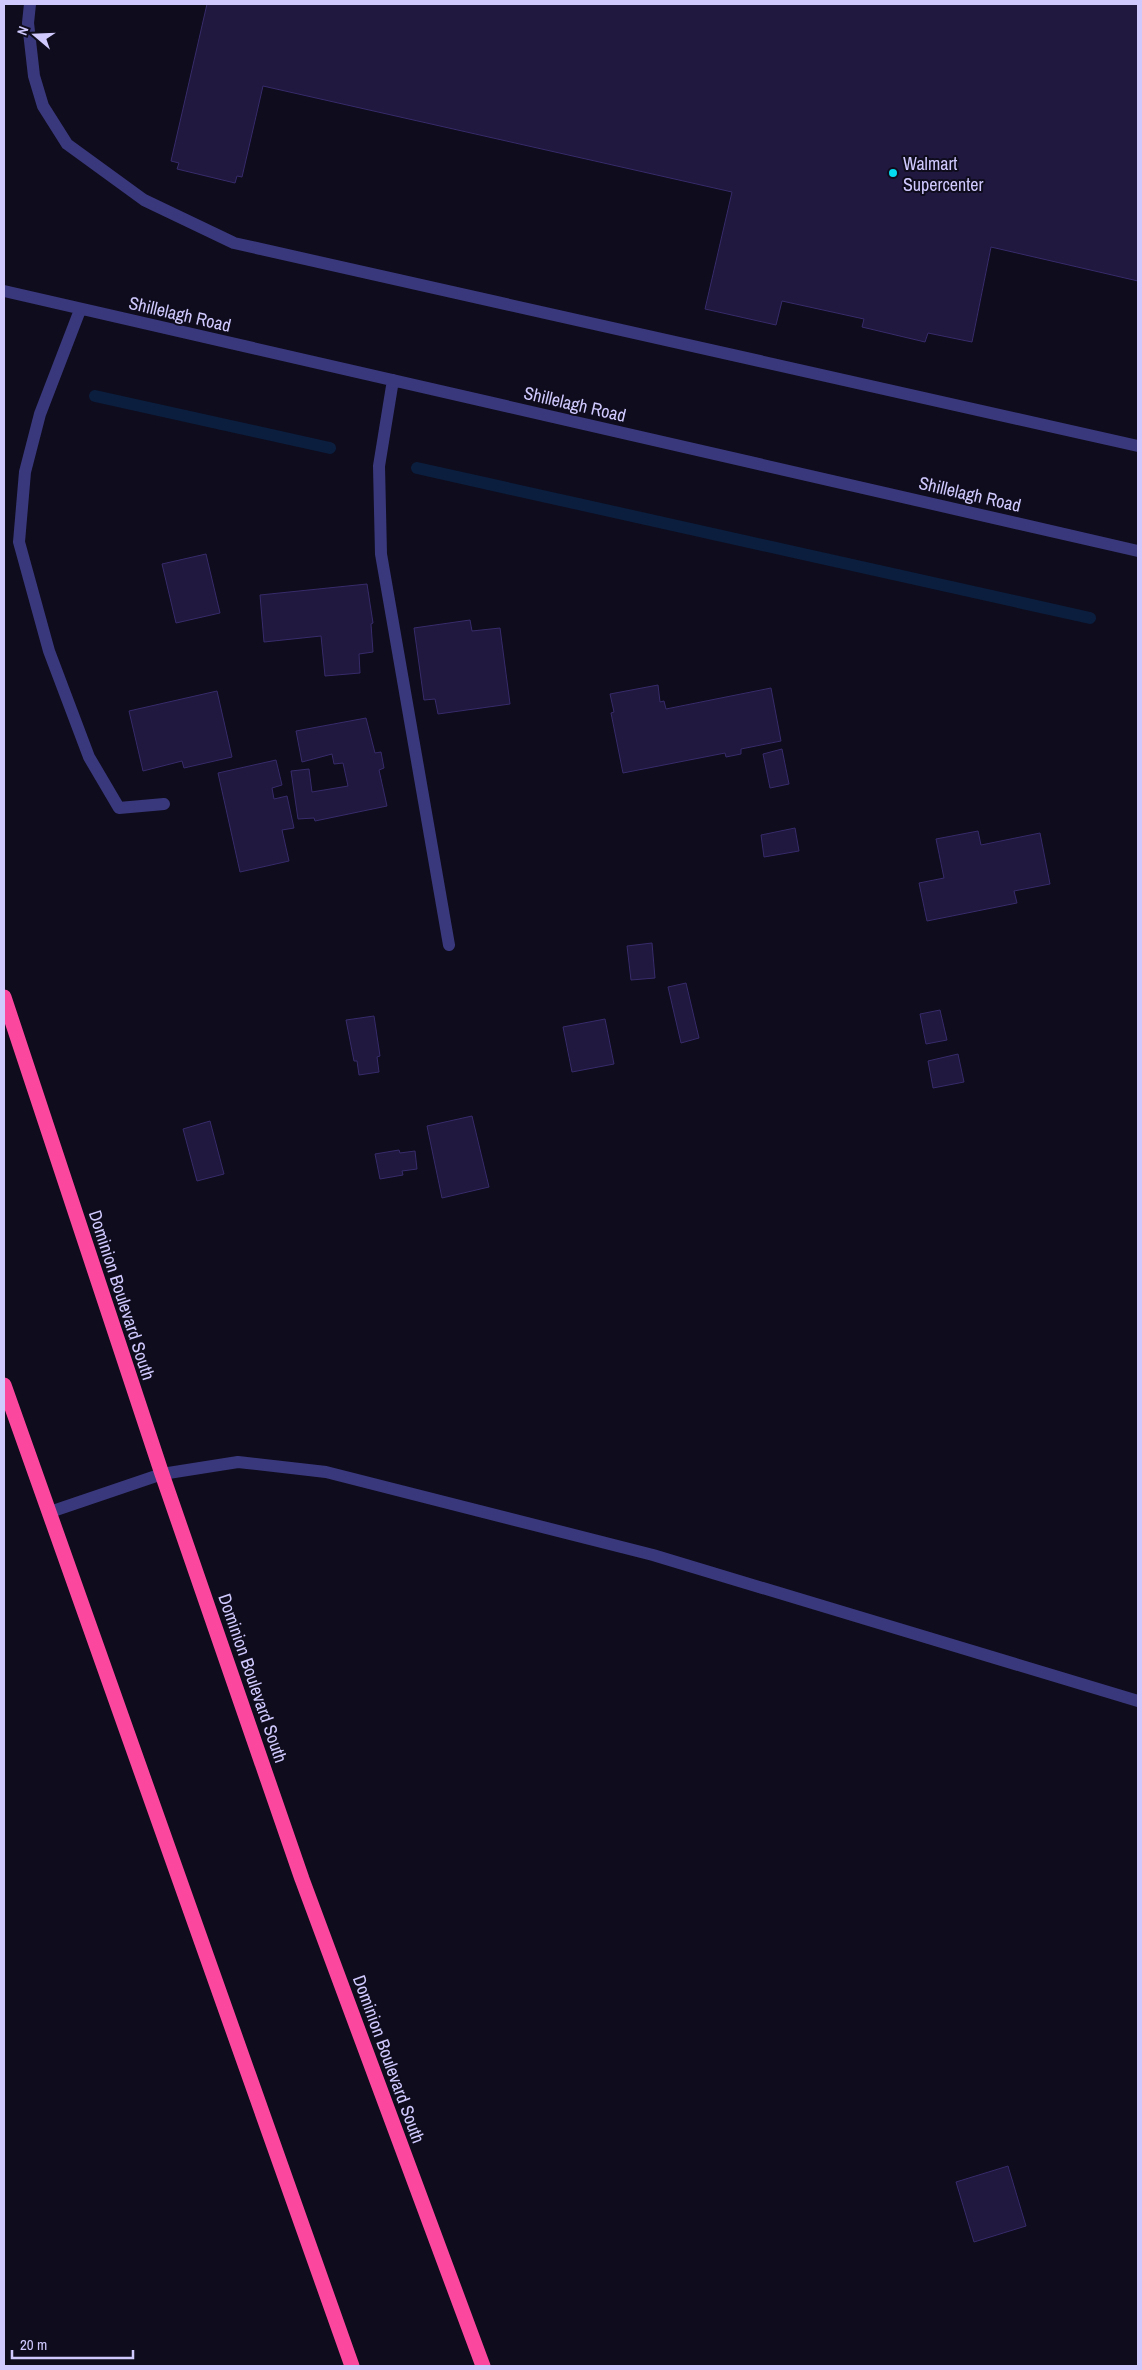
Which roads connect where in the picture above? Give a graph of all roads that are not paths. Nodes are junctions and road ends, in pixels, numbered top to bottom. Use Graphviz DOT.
graph roads {
  1 [pos="30,4"];
  2 [pos="4,290"];
  3 [pos="80,310"];
  4 [pos="393,380"];
  5 [pos="1138,446"];
  6 [pos="1138,551"];
  7 [pos="164,804"];
  8 [pos="449,946"];
  9 [pos="4,997"];
  10 [pos="4,1385"];
  11 [pos="162,1474"];
  12 [pos="50,1512"];
  13 [pos="1138,1701"];
  14 [pos="352,2366"];
  15 [pos="483,2366"];
  1 -- 5 [label="street"];
  2 -- 3 [label="street, Shillelagh Road"];
  3 -- 4 [label="street, Shillelagh Road"];
  3 -- 7 [label="street"];
  4 -- 6 [label="street, Shillelagh Road"];
  4 -- 8 [label="street"];
  9 -- 11 [label="highway, Dominion Boulevard South"];
  10 -- 12 [label="highway"];
  11 -- 12 [label="street"];
  11 -- 13 [label="street"];
  11 -- 15 [label="highway, Dominion Boulevard South"];
  12 -- 14 [label="highway"];
}
